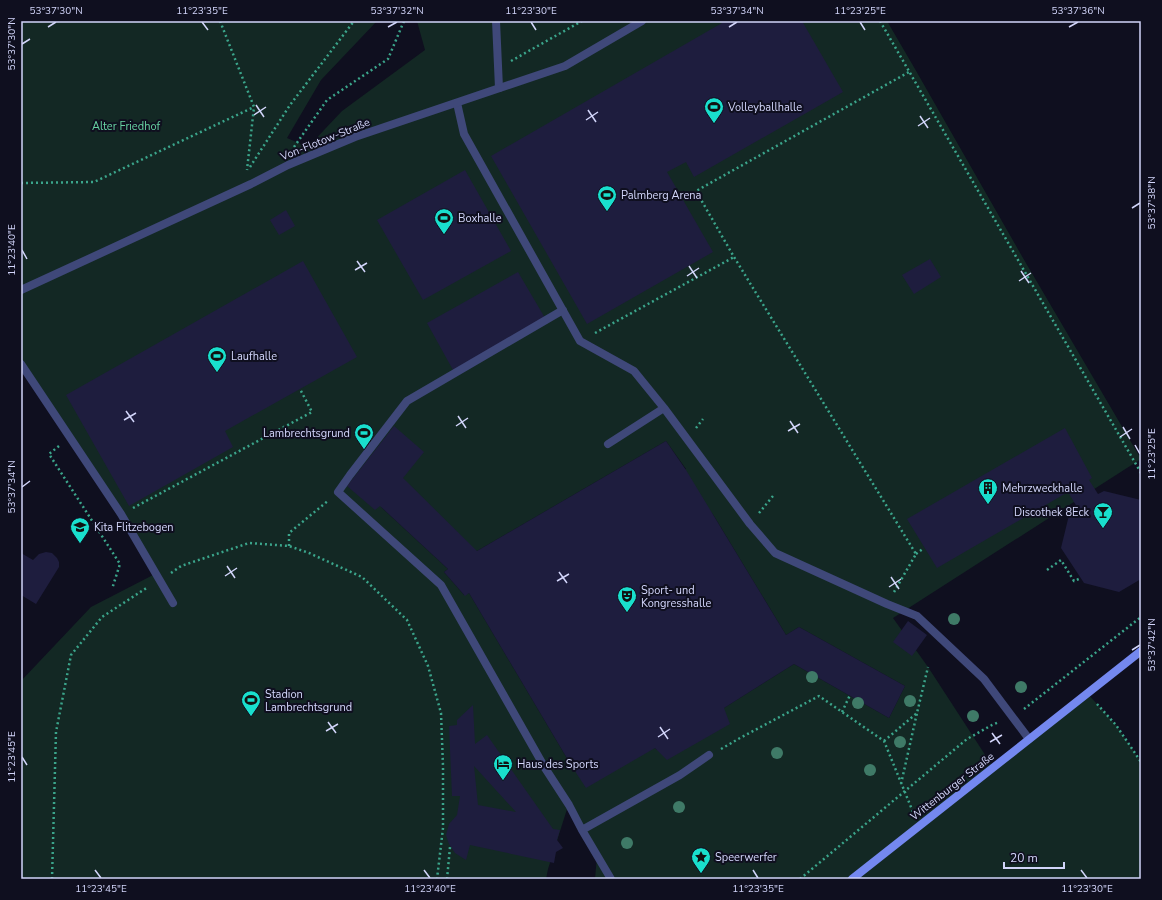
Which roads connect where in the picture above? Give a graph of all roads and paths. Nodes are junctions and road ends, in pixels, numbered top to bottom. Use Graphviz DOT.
graph roads {
  1 [pos="220,21"];
  2 [pos="354,21"];
  3 [pos="404,21"];
  4 [pos="496,21"];
  5 [pos="582,21"];
  6 [pos="642,21"];
  7 [pos="880,21"];
  8 [pos="509,62"];
  9 [pos="909,72"];
  10 [pos="499,88"];
  11 [pos="457,103"];
  12 [pos="254,107"];
  13 [pos="277,170"];
  14 [pos="21,183"];
  15 [pos="734,257"];
  16 [pos="21,290"];
  17 [pos="562,310"];
  18 [pos="580,341"];
  19 [pos="21,364"];
  20 [pos="300,389"];
  21 [pos="664,408"];
  22 [pos="69,438"];
  23 [pos="608,444"];
  24 [pos="1141,473"];
  25 [pos="338,492"];
  26 [pos="773,496"];
  27 [pos="121,514"];
  28 [pos="750,524"];
  29 [pos="289,546"];
  30 [pos="924,548"];
  31 [pos="916,554"];
  32 [pos="181,566"];
  33 [pos="1047,570"];
  34 [pos="1081,578"];
  35 [pos="112,589"];
  36 [pos="142,592"];
  37 [pos="173,603"];
  38 [pos="887,604"];
  39 [pos="1141,617"];
  40 [pos="1141,651"];
  41 [pos="928,667"];
  42 [pos="1087,693"];
  43 [pos="850,695"];
  44 [pos="842,712"];
  45 [pos="917,713"];
  46 [pos="1013,718"];
  47 [pos="884,740"];
  48 [pos="1029,740"];
  49 [pos="709,756"];
  50 [pos="1141,762"];
  51 [pos="901,784"];
  52 [pos="904,791"];
  53 [pos="919,826"];
  54 [pos="582,830"];
  55 [pos="450,847"];
  56 [pos="52,879"];
  57 [pos="437,879"];
  58 [pos="447,879"];
  59 [pos="610,879"];
  60 [pos="800,879"];
  61 [pos="852,879"];
  1 -- 12 [label="path"];
  2 -- 12 [label="path"];
  3 -- 13 [label="path"];
  4 -- 10 [label="street"];
  5 -- 8 [label="path"];
  6 -- 10 [label="street, Von-Flotow-Straße"];
  7 -- 9 [label="path"];
  9 -- 15 [label="path"];
  9 -- 24 [label="path"];
  10 -- 11 [label="street, Von-Flotow-Straße"];
  11 -- 13 [label="street, Von-Flotow-Straße"];
  11 -- 17 [label="street"];
  12 -- 14 [label="path"];
  13 -- 16 [label="street, Von-Flotow-Straße"];
  15 -- 18 [label="path"];
  15 -- 31 [label="path"];
  17 -- 18 [label="street"];
  17 -- 25 [label="street"];
  18 -- 21 [label="street"];
  19 -- 22 [label="street"];
  20 -- 27 [label="path"];
  21 -- 23 [label="street"];
  21 -- 28 [label="street"];
  22 -- 27 [label="street"];
  22 -- 35 [label="path"];
  25 -- 29 [label="path"];
  25 -- 54 [label="street"];
  26 -- 28 [label="path"];
  27 -- 37 [label="street"];
  28 -- 38 [label="street"];
  29 -- 32 [label="path"];
  29 -- 57 [label="path"];
  30 -- 31 [label="path"];
  31 -- 38 [label="path"];
  33 -- 34 [label="path"];
  36 -- 56 [label="path"];
  38 -- 46 [label="street"];
  39 -- 46 [label="path"];
  40 -- 42 [label="street, Wittenburger Straße"];
  41 -- 45 [label="path"];
  42 -- 48 [label="street, Wittenburger Straße"];
  42 -- 50 [label="path"];
  43 -- 44 [label="path"];
  44 -- 47 [label="path"];
  44 -- 49 [label="path"];
  45 -- 47 [label="path"];
  45 -- 51 [label="path"];
  46 -- 48 [label="street"];
  46 -- 52 [label="path"];
  47 -- 51 [label="path"];
  48 -- 53 [label="street, Wittenburger Straße"];
  49 -- 54 [label="street"];
  51 -- 52 [label="path"];
  52 -- 53 [label="path"];
  52 -- 60 [label="path"];
  53 -- 61 [label="street, Wittenburger Straße"];
  54 -- 59 [label="street"];
  55 -- 58 [label="path"];
}
